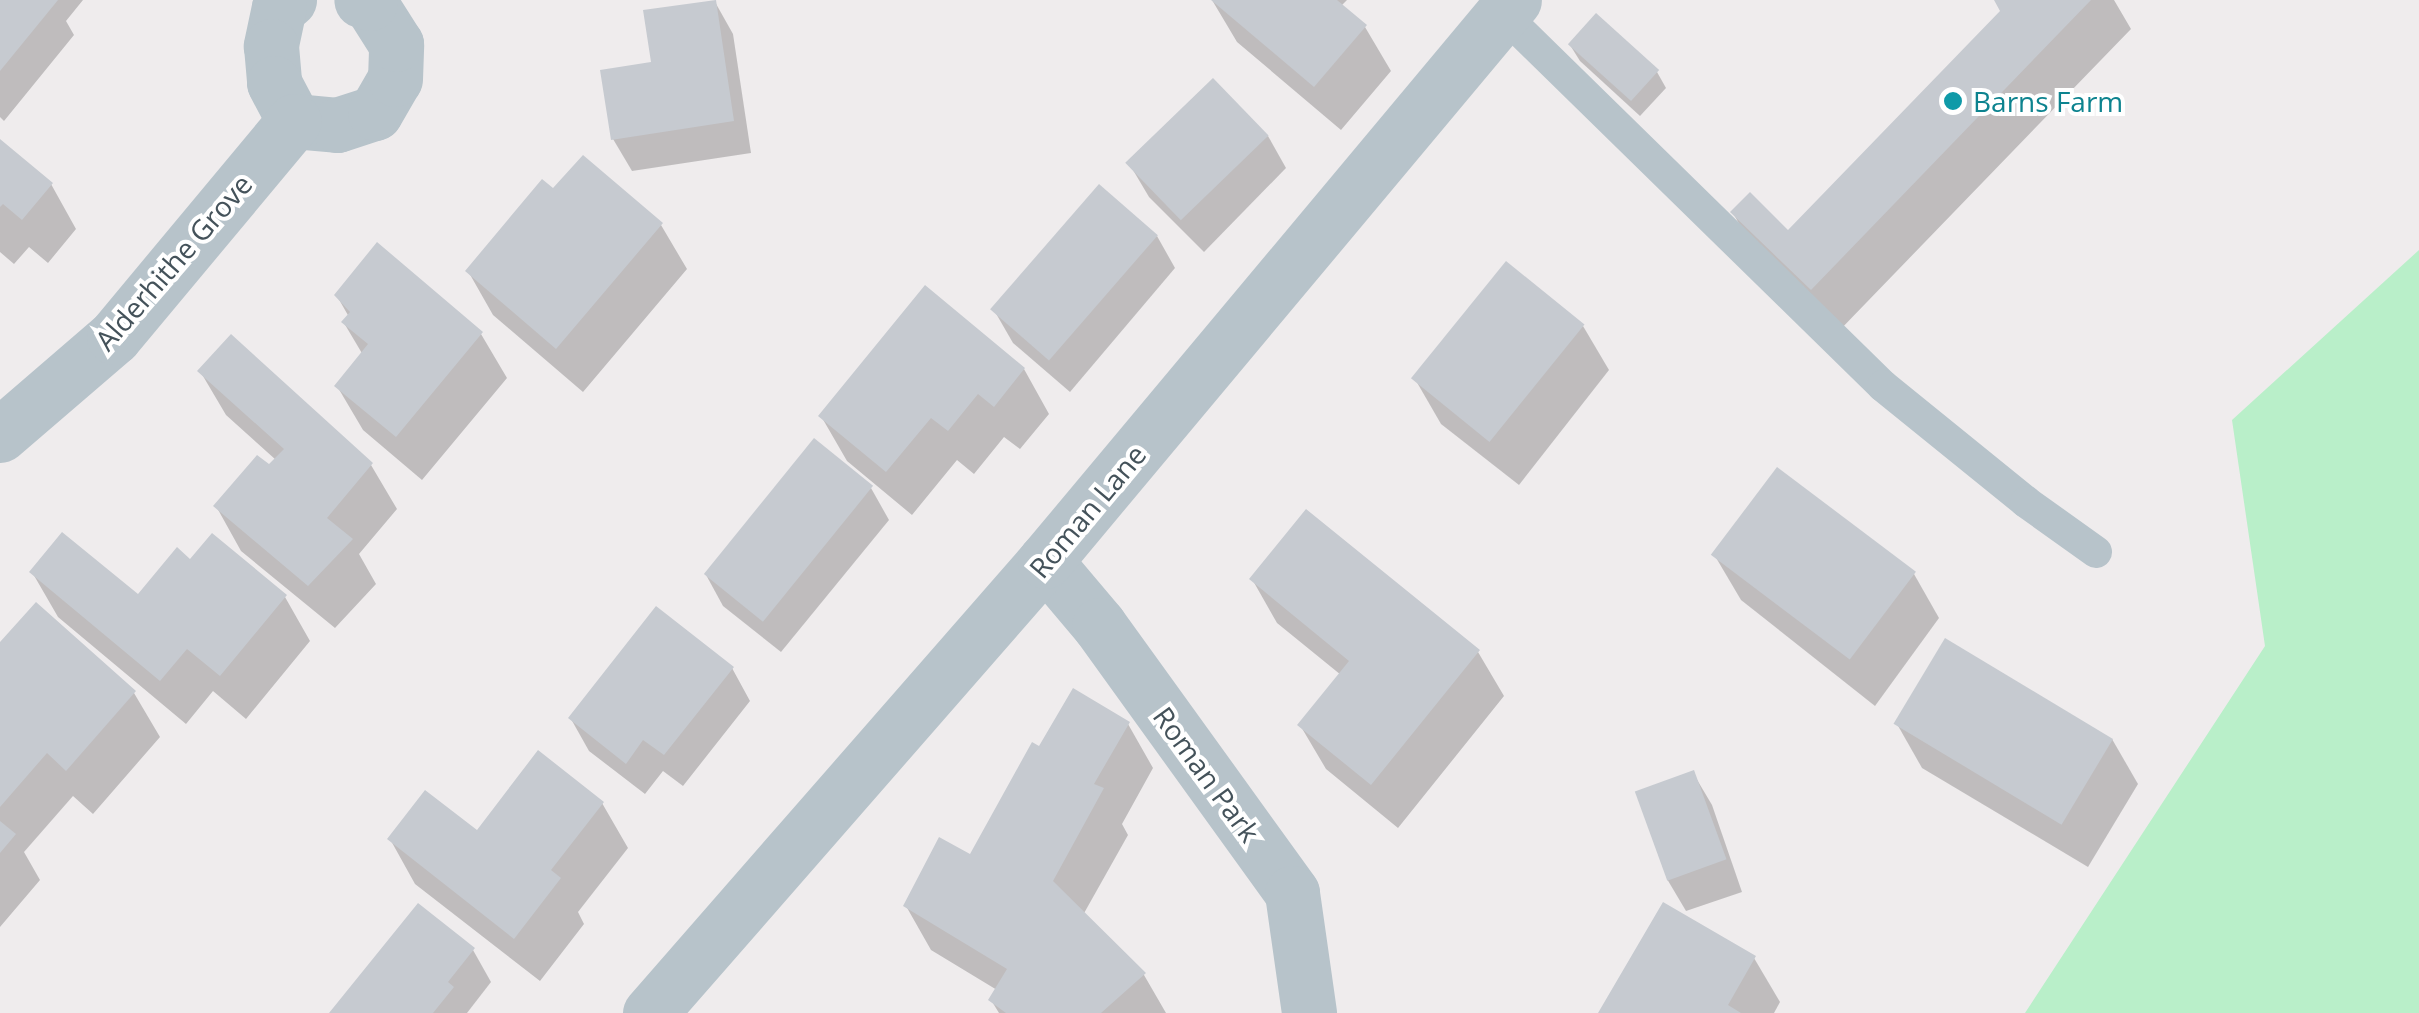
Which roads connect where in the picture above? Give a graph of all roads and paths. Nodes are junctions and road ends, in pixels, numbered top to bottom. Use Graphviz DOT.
graph roads {
  1 [pos="289,0"];
  2 [pos="361,0"];
  3 [pos="1510,4"];
  4 [pos="294,121"];
  5 [pos="0,435"];
  6 [pos="2096,552"];
  7 [pos="1045,561"];
  8 [pos="650,1013"];
  9 [pos="1308,1013"];
  1 -- 4 [label="street"];
  2 -- 4 [label="street"];
  3 -- 6 [label="lane"];
  3 -- 7 [label="street, Roman Lane"];
  4 -- 5 [label="street, Alderhithe Grove"];
  7 -- 8 [label="street, Roman Lane"];
  7 -- 9 [label="street, Roman Park"];
}
